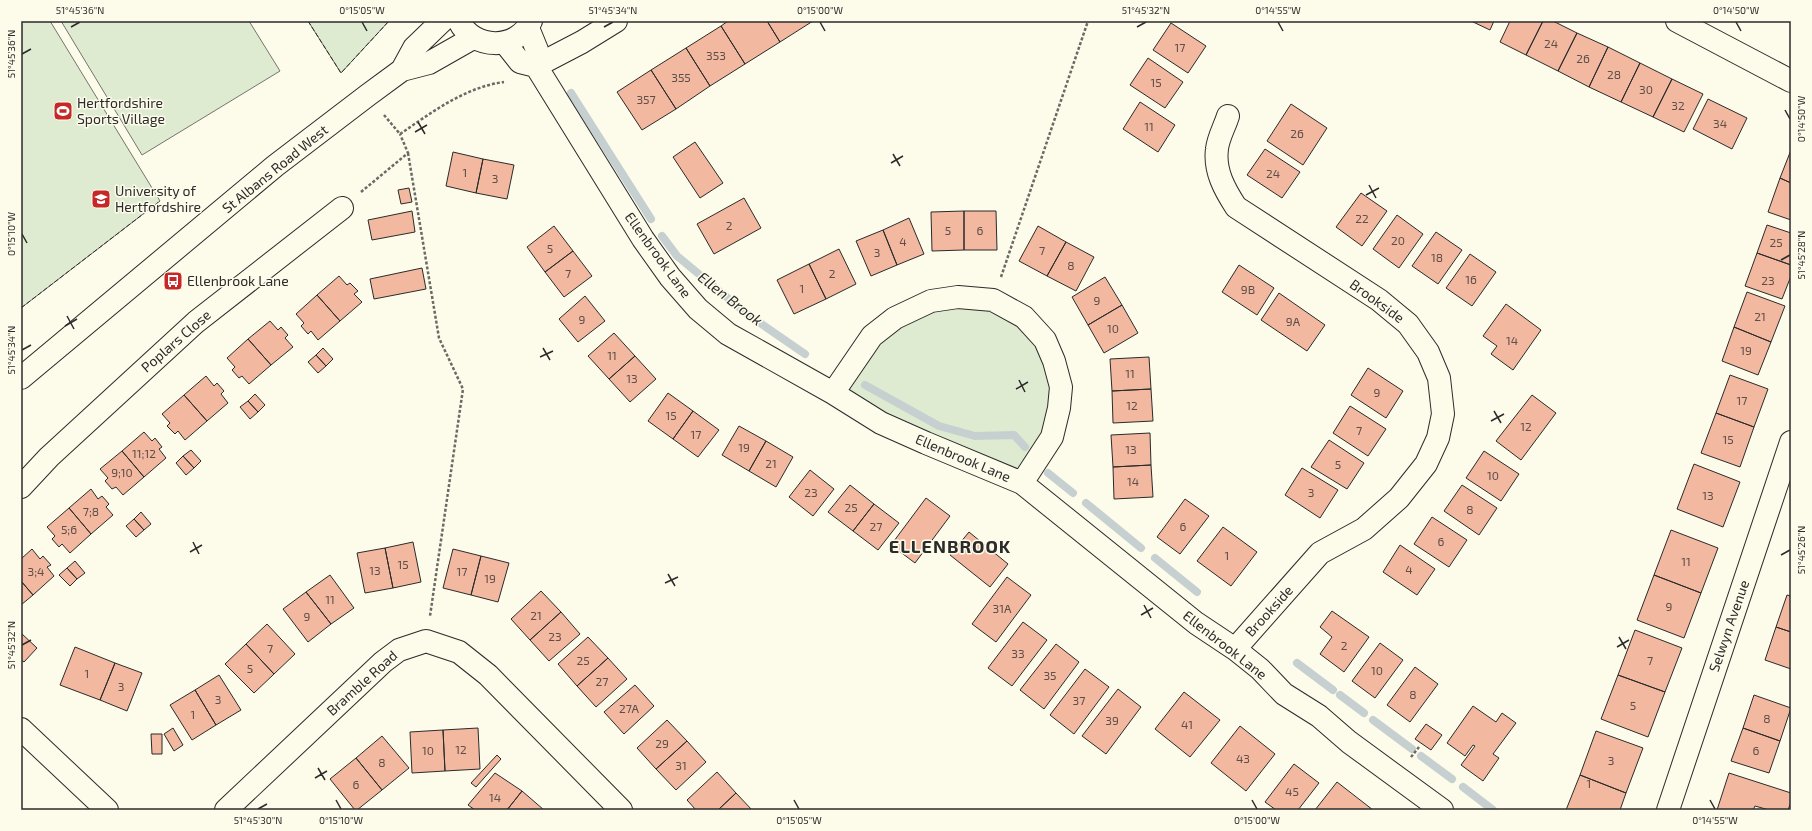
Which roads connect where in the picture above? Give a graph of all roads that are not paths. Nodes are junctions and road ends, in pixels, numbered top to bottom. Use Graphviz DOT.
graph roads {
  1 [pos="442,21"];
  2 [pos="459,21"];
  3 [pos="616,21"];
  4 [pos="1677,21"];
  5 [pos="530,24"];
  6 [pos="473,38"];
  7 [pos="505,43"];
  8 [pos="536,66"];
  9 [pos="402,70"];
  10 [pos="1791,81"];
  11 [pos="1228,116"];
  12 [pos="342,208"];
  13 [pos="21,378"];
  14 [pos="832,393"];
  15 [pos="1791,442"];
  16 [pos="1022,483"];
  17 [pos="21,487"];
  18 [pos="1235,649"];
  19 [pos="21,729"];
  20 [pos="234,807"];
  21 [pos="107,810"];
  22 [pos="621,810"];
  23 [pos="1442,810"];
  24 [pos="1668,810"];
  1 -- 9 [label="street, St Albans Road West"];
  2 -- 6 [label="street"];
  3 -- 8 [label="street"];
  4 -- 10 [label="street"];
  5 -- 7 [label="street"];
  5 -- 8 [label="street"];
  6 -- 7 [label="street"];
  6 -- 9 [label="street, St Albans Road West"];
  7 -- 8 [label="street"];
  8 -- 14 [label="street, Ellenbrook Lane"];
  9 -- 13 [label="street, St Albans Road West"];
  11 -- 18 [label="street, Brookside"];
  12 -- 17 [label="street, Poplars Close"];
  14 -- 16 [label="street, Ellenbrook Lane"];
  14 -- 16 [label="street"];
  15 -- 24 [label="street, Selwyn Avenue"];
  16 -- 18 [label="street, Ellenbrook Lane"];
  18 -- 23 [label="street, Ellenbrook Lane"];
  19 -- 21 [label="street"];
  20 -- 22 [label="street, Bramble Road"];
}
